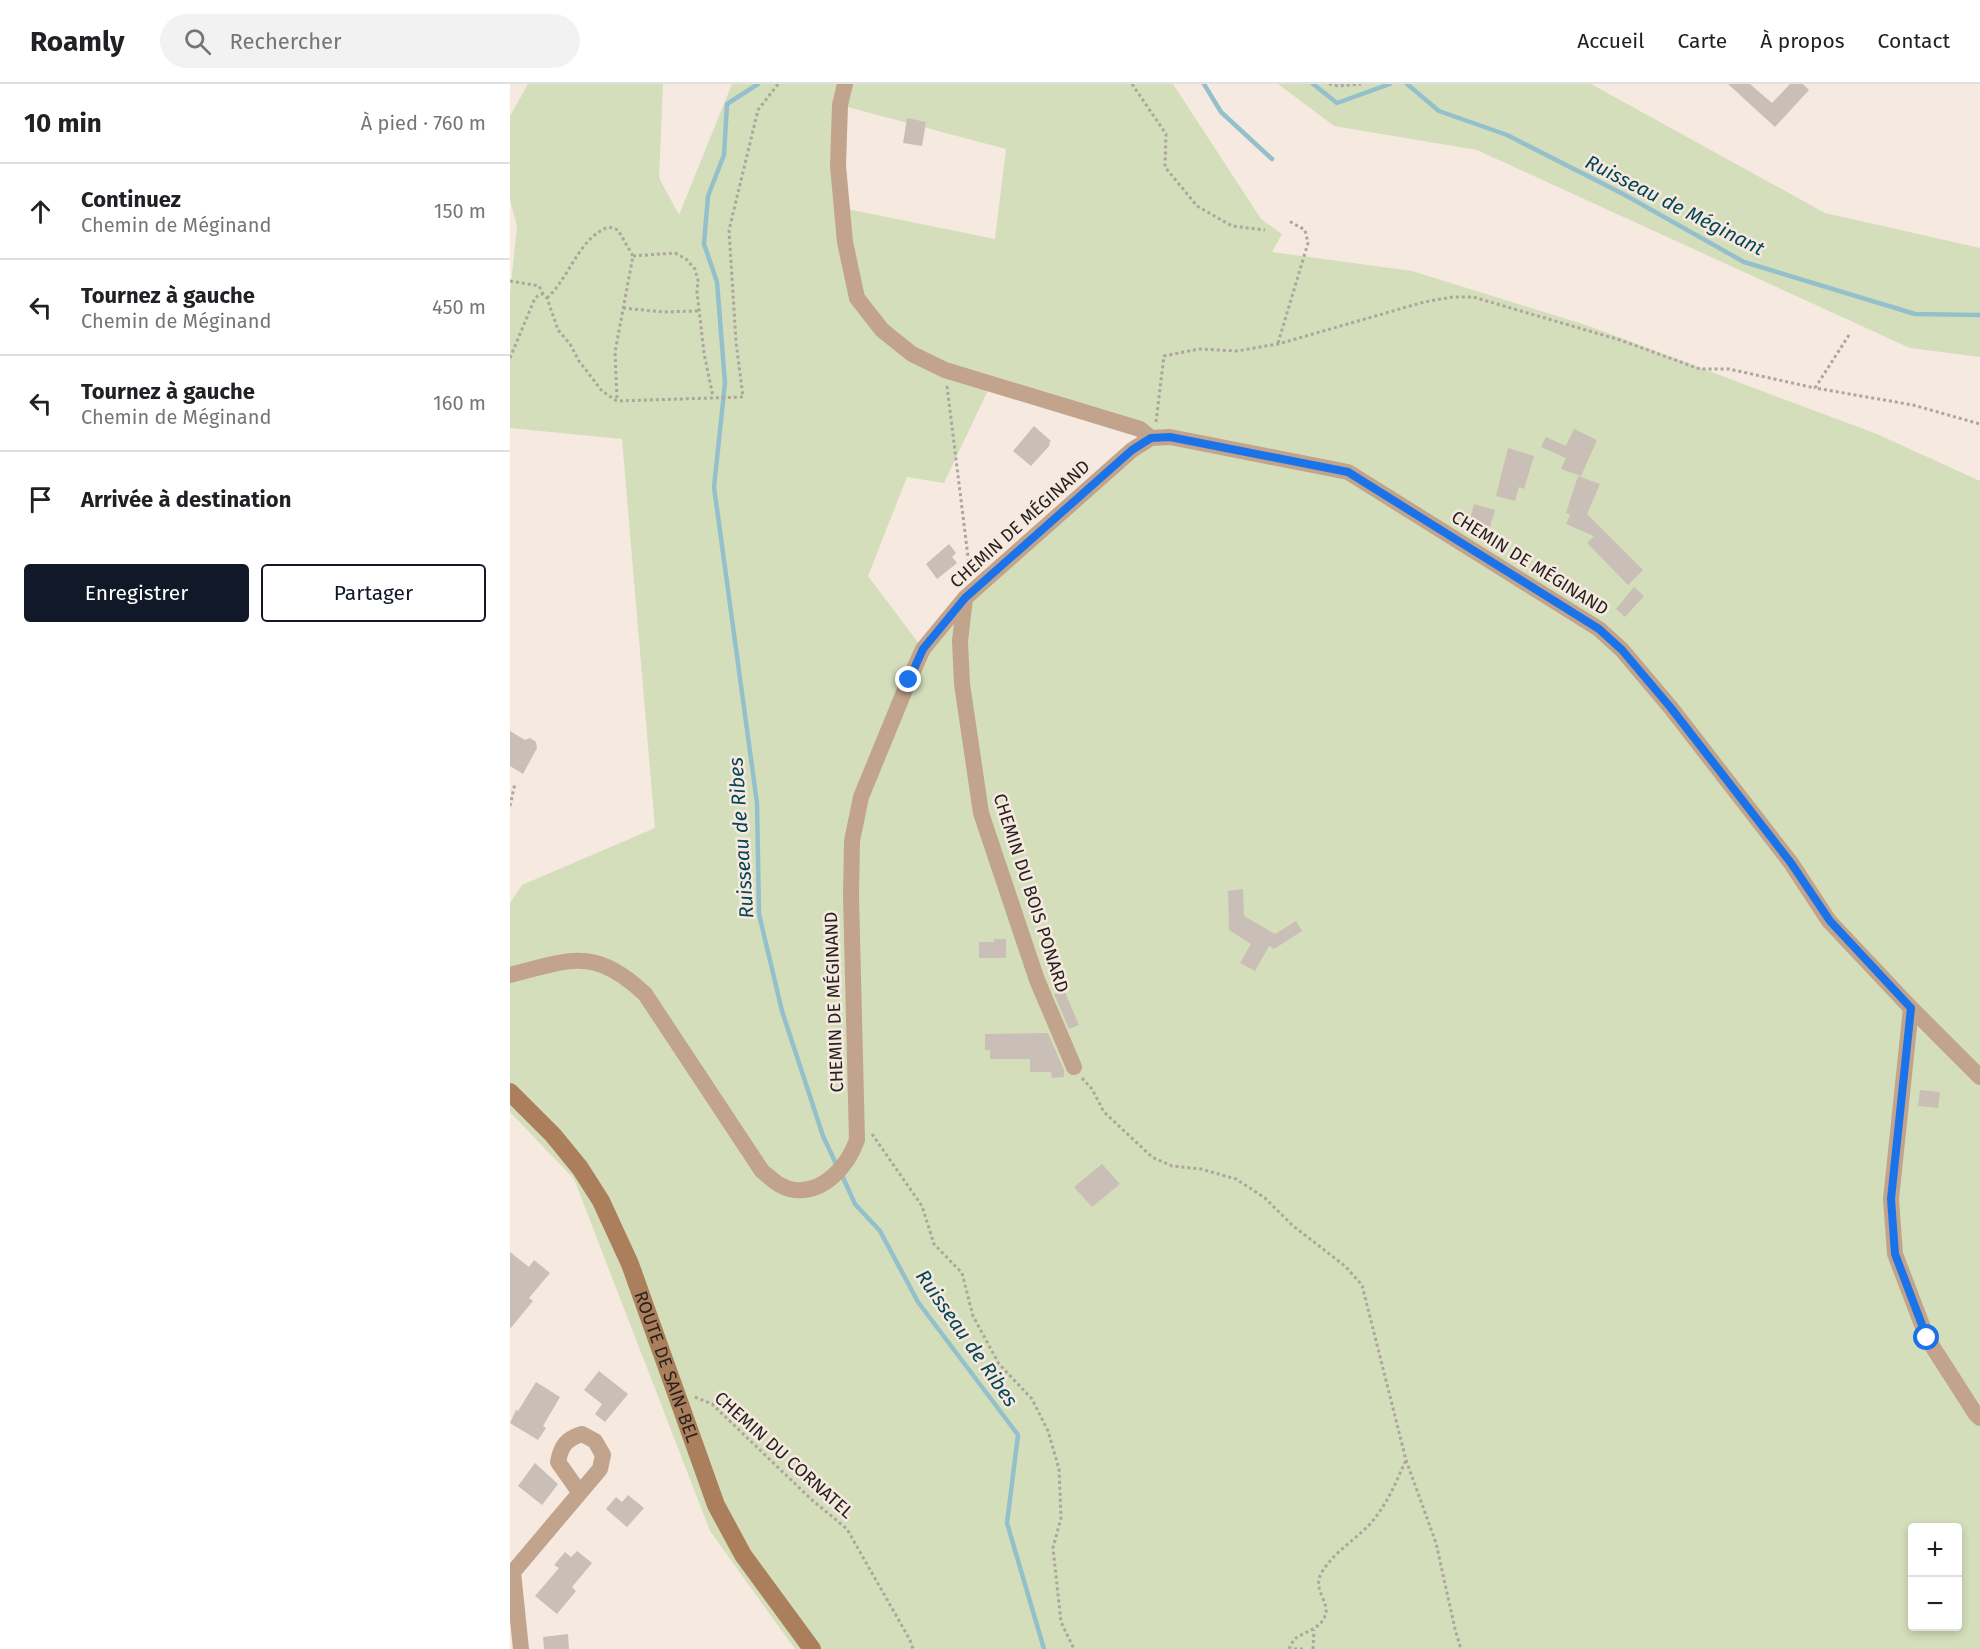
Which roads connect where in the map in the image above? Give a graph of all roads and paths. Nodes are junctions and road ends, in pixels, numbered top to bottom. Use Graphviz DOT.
graph roads {
  1 [pos="778,84"];
  2 [pos="845,84"];
  3 [pos="1132,84"];
  4 [pos="1329,84"];
  5 [pos="1361,84"];
  6 [pos="1289,221"];
  7 [pos="1265,230"];
  8 [pos="633,256"];
  9 [pos="510,280"];
  10 [pos="543,294"];
  11 [pos="547,298"];
  12 [pos="622,308"];
  13 [pos="699,311"];
  14 [pos="1849,335"];
  15 [pos="1278,344"];
  16 [pos="510,358"];
  17 [pos="945,370"];
  18 [pos="1815,388"];
  19 [pos="715,397"];
  20 [pos="617,401"];
  21 [pos="1980,424"];
  22 [pos="1151,438"];
  23 [pos="965,598"];
  24 [pos="515,783"];
  25 [pos="510,806"];
  26 [pos="510,975"];
  27 [pos="1911,1008"];
  28 [pos="1074,1067"];
  29 [pos="1980,1077"];
  30 [pos="510,1092"];
  31 [pos="857,1113"];
  32 [pos="676,1390"];
  33 [pos="1980,1418"];
  34 [pos="1406,1460"];
  35 [pos="580,1492"];
  36 [pos="512,1573"];
  37 [pos="1314,1630"];
  38 [pos="521,1649"];
  39 [pos="812,1649"];
  40 [pos="913,1649"];
  41 [pos="1074,1649"];
  42 [pos="1289,1649"];
  43 [pos="1294,1649"];
  44 [pos="1304,1649"];
  45 [pos="1313,1649"];
  46 [pos="1461,1649"];
  1 -- 19 [label="path"];
  2 -- 17 [label="street"];
  3 -- 7 [label="path"];
  4 -- 5 [label="path"];
  6 -- 15 [label="path"];
  8 -- 11 [label="path"];
  8 -- 12 [label="path"];
  8 -- 13 [label="path"];
  9 -- 10 [label="path"];
  10 -- 11 [label="path"];
  10 -- 16 [label="path"];
  11 -- 20 [label="path"];
  12 -- 13 [label="path"];
  12 -- 20 [label="path"];
  13 -- 19 [label="path"];
  14 -- 18 [label="path"];
  15 -- 18 [label="path"];
  15 -- 22 [label="path"];
  17 -- 22 [label="street"];
  17 -- 23 [label="path"];
  18 -- 21 [label="path"];
  19 -- 20 [label="path"];
  22 -- 23 [label="street, CHEMIN DE MÉGINAND"];
  22 -- 27 [label="street, CHEMIN DE MÉGINAND"];
  23 -- 28 [label="street, CHEMIN DU BOIS PONARD"];
  23 -- 31 [label="street, CHEMIN DE MÉGINAND"];
  24 -- 25 [label="path"];
  26 -- 31 [label="street, CHEMIN DE MÉGINAND"];
  27 -- 29 [label="street, CHEMIN DE MÉGINAND"];
  27 -- 33 [label="street"];
  28 -- 34 [label="path"];
  30 -- 32 [label="main road, ROUTE DE SAIN-BEL"];
  31 -- 41 [label="path"];
  32 -- 39 [label="main road, ROUTE DE SAIN-BEL"];
  32 -- 40 [label="path, CHEMIN DU CORNATEL"];
  34 -- 37 [label="path"];
  34 -- 46 [label="path"];
  35 -- 36 [label="street"];
  36 -- 38 [label="street"];
  37 -- 42 [label="path"];
  37 -- 45 [label="path"];
  43 -- 44 [label="path"];
}
